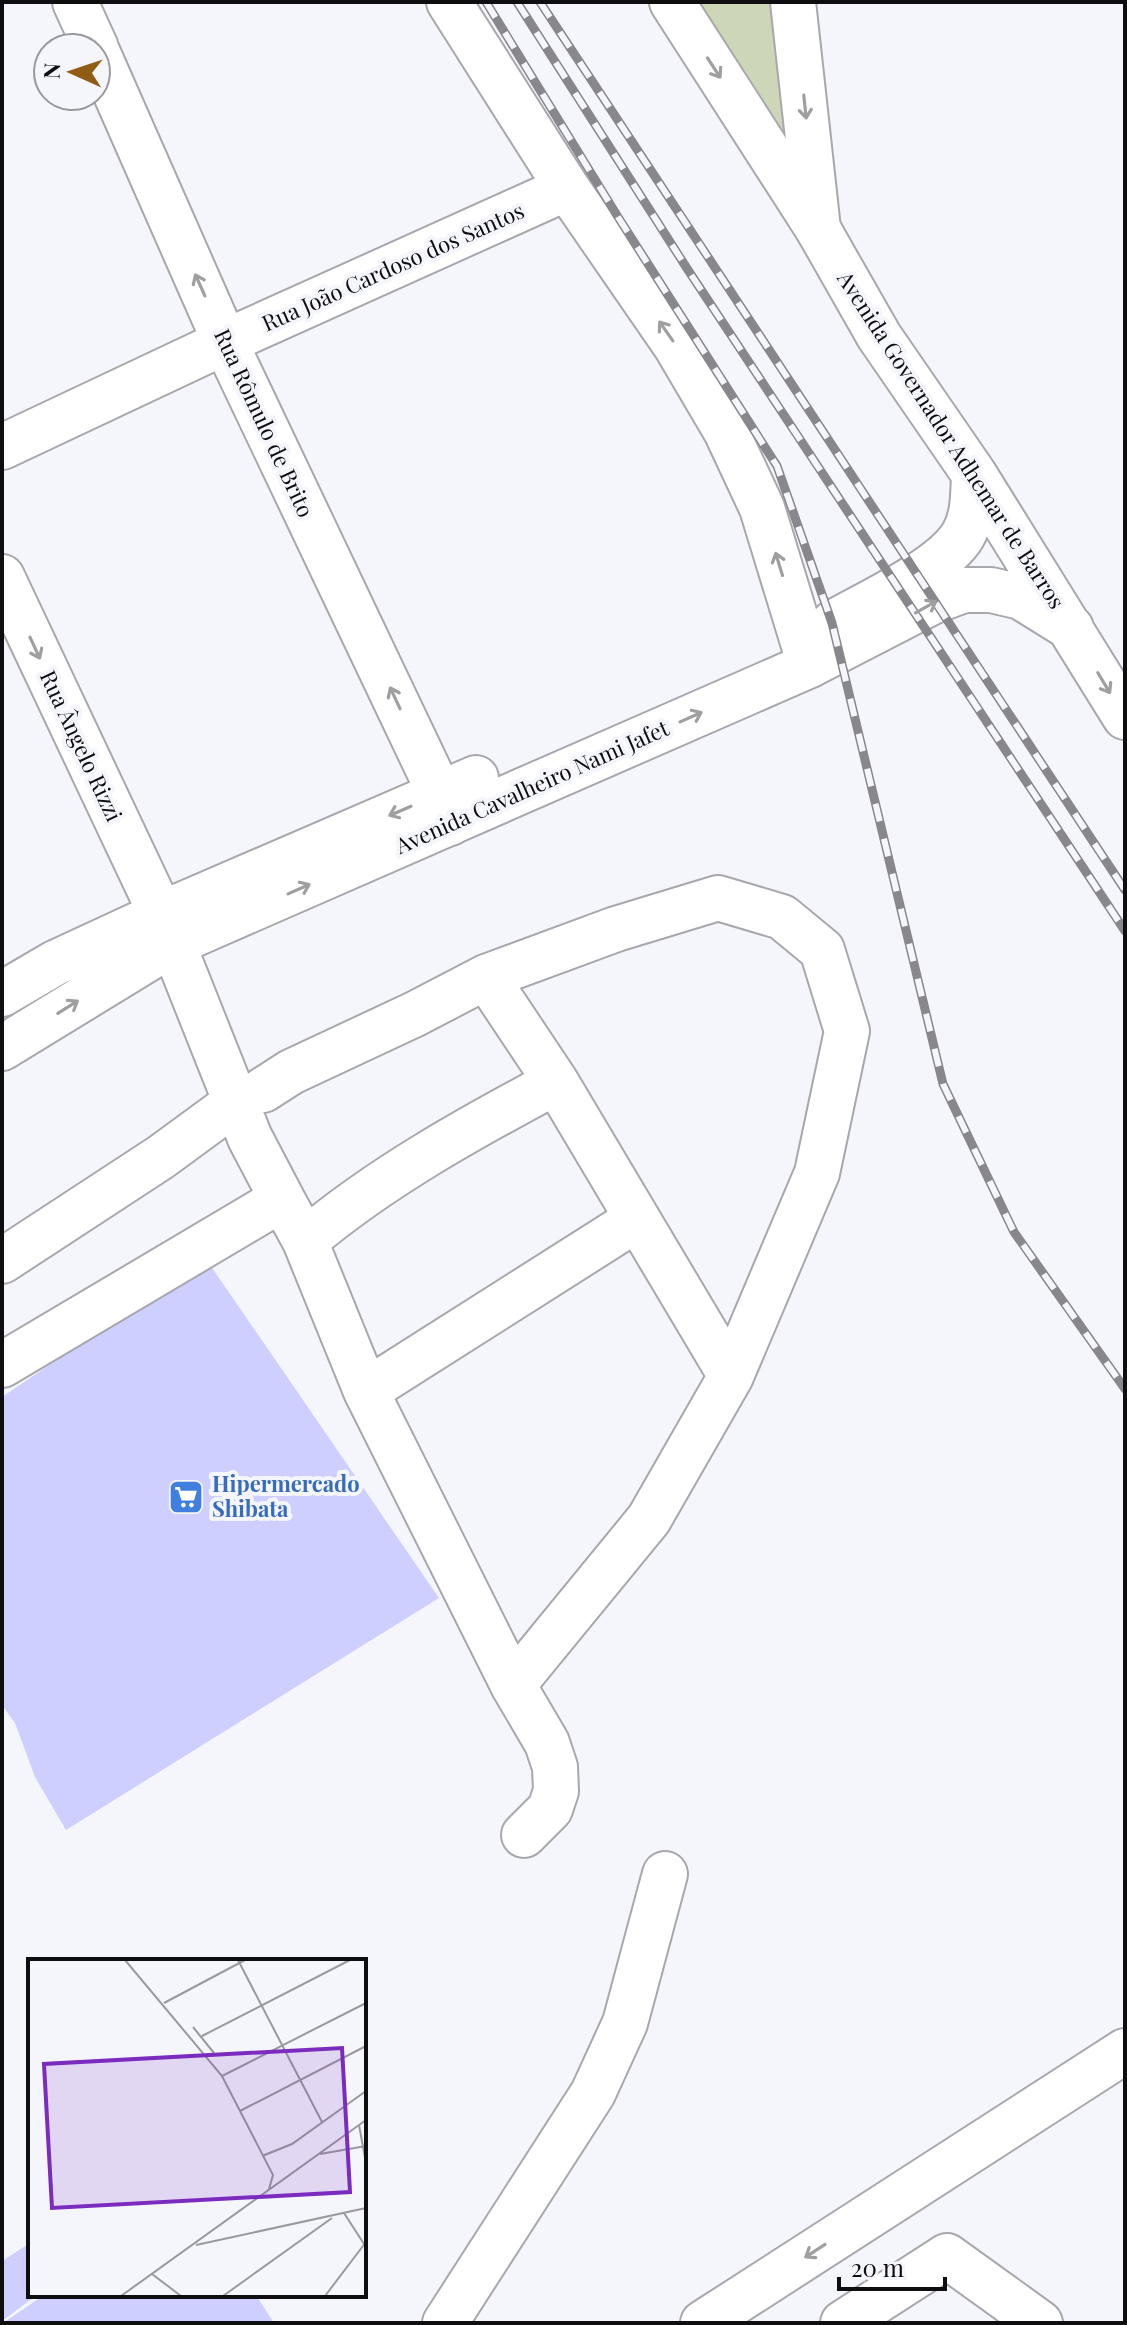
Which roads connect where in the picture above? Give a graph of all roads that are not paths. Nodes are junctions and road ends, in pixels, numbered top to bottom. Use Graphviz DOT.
graph roads {
  1 [pos="75,2"];
  2 [pos="449,2"];
  3 [pos="672,2"];
  4 [pos="793,2"];
  5 [pos="89,32"];
  6 [pos="112,84"];
  7 [pos="567,188"];
  8 [pos="818,229"];
  9 [pos="225,342"];
  10 [pos="2,447"];
  11 [pos="974,474"];
  12 [pos="2,577"];
  13 [pos="1071,628"];
  14 [pos="806,652"];
  15 [pos="1125,717"];
  16 [pos="445,808"];
  17 [pos="166,929"];
  18 [pos="486,977"];
  19 [pos="2,994"];
  20 [pos="2,1048"];
  21 [pos="556,1082"];
  22 [pos="250,1096"];
  23 [pos="282,1199"];
  24 [pos="637,1219"];
  25 [pos="305,1241"];
  26 [pos="2,1261"];
  27 [pos="2,1365"];
  28 [pos="731,1376"];
  29 [pos="366,1391"];
  30 [pos="513,1685"];
  31 [pos="524,1835"];
  32 [pos="665,1874"];
  33 [pos="1125,2051"];
  34 [pos="445,2323"];
  35 [pos="703,2323"];
  36 [pos="843,2323"];
  37 [pos="1040,2323"];
  1 -- 5 [label="street, Rua Rômulo de Brito"];
  2 -- 7 [label="street"];
  3 -- 8 [label="street, Avenida Governador Adhemar de Barros, one-way"];
  4 -- 8 [label="street, one-way"];
  9 -- 6 [label="street, Rua Rômulo de Brito, one-way"];
  7 -- 9 [label="street, Rua João Cardoso dos Santos"];
  14 -- 7 [label="street, one-way"];
  8 -- 11 [label="street, Avenida Governador Adhemar de Barros"];
  9 -- 10 [label="street, Rua João Cardoso dos Santos"];
  16 -- 9 [label="street, Rua Rômulo de Brito, one-way"];
  11 -- 13 [label="street, Avenida Governador Adhemar de Barros"];
  11 -- 14 [label="street, Avenida Cavalheiro Nami Jafet"];
  12 -- 17 [label="street, Rua Ângelo Rizzi, one-way"];
  14 -- 13 [label="street, Avenida Cavalheiro Nami Jafet, one-way"];
  13 -- 15 [label="street, Avenida Governador Adhemar de Barros, one-way"];
  14 -- 16 [label="street, Avenida Cavalheiro Nami Jafet"];
  16 -- 17 [label="street, Avenida Cavalheiro Nami Jafet"];
  17 -- 19 [label="street, Avenida Cavalheiro Nami Jafet"];
  20 -- 17 [label="street, Avenida Cavalheiro Nami Jafet, one-way"];
  17 -- 22 [label="street, Rua Ângelo Rizzi"];
  18 -- 21 [label="street"];
  18 -- 22 [label="street"];
  18 -- 28 [label="street"];
  21 -- 24 [label="street"];
  21 -- 25 [label="street"];
  22 -- 23 [label="street, Rua Ângelo Rizzi"];
  22 -- 26 [label="street"];
  23 -- 25 [label="street, Rua Ângelo Rizzi"];
  23 -- 27 [label="street"];
  24 -- 28 [label="street"];
  24 -- 29 [label="street"];
  25 -- 29 [label="street, Rua Ângelo Rizzi"];
  28 -- 30 [label="street"];
  29 -- 30 [label="street, Rua Ângelo Rizzi"];
  30 -- 31 [label="street, Rua Ângelo Rizzi"];
  32 -- 34 [label="street"];
  33 -- 35 [label="street, one-way"];
  36 -- 37 [label="street"];
}
